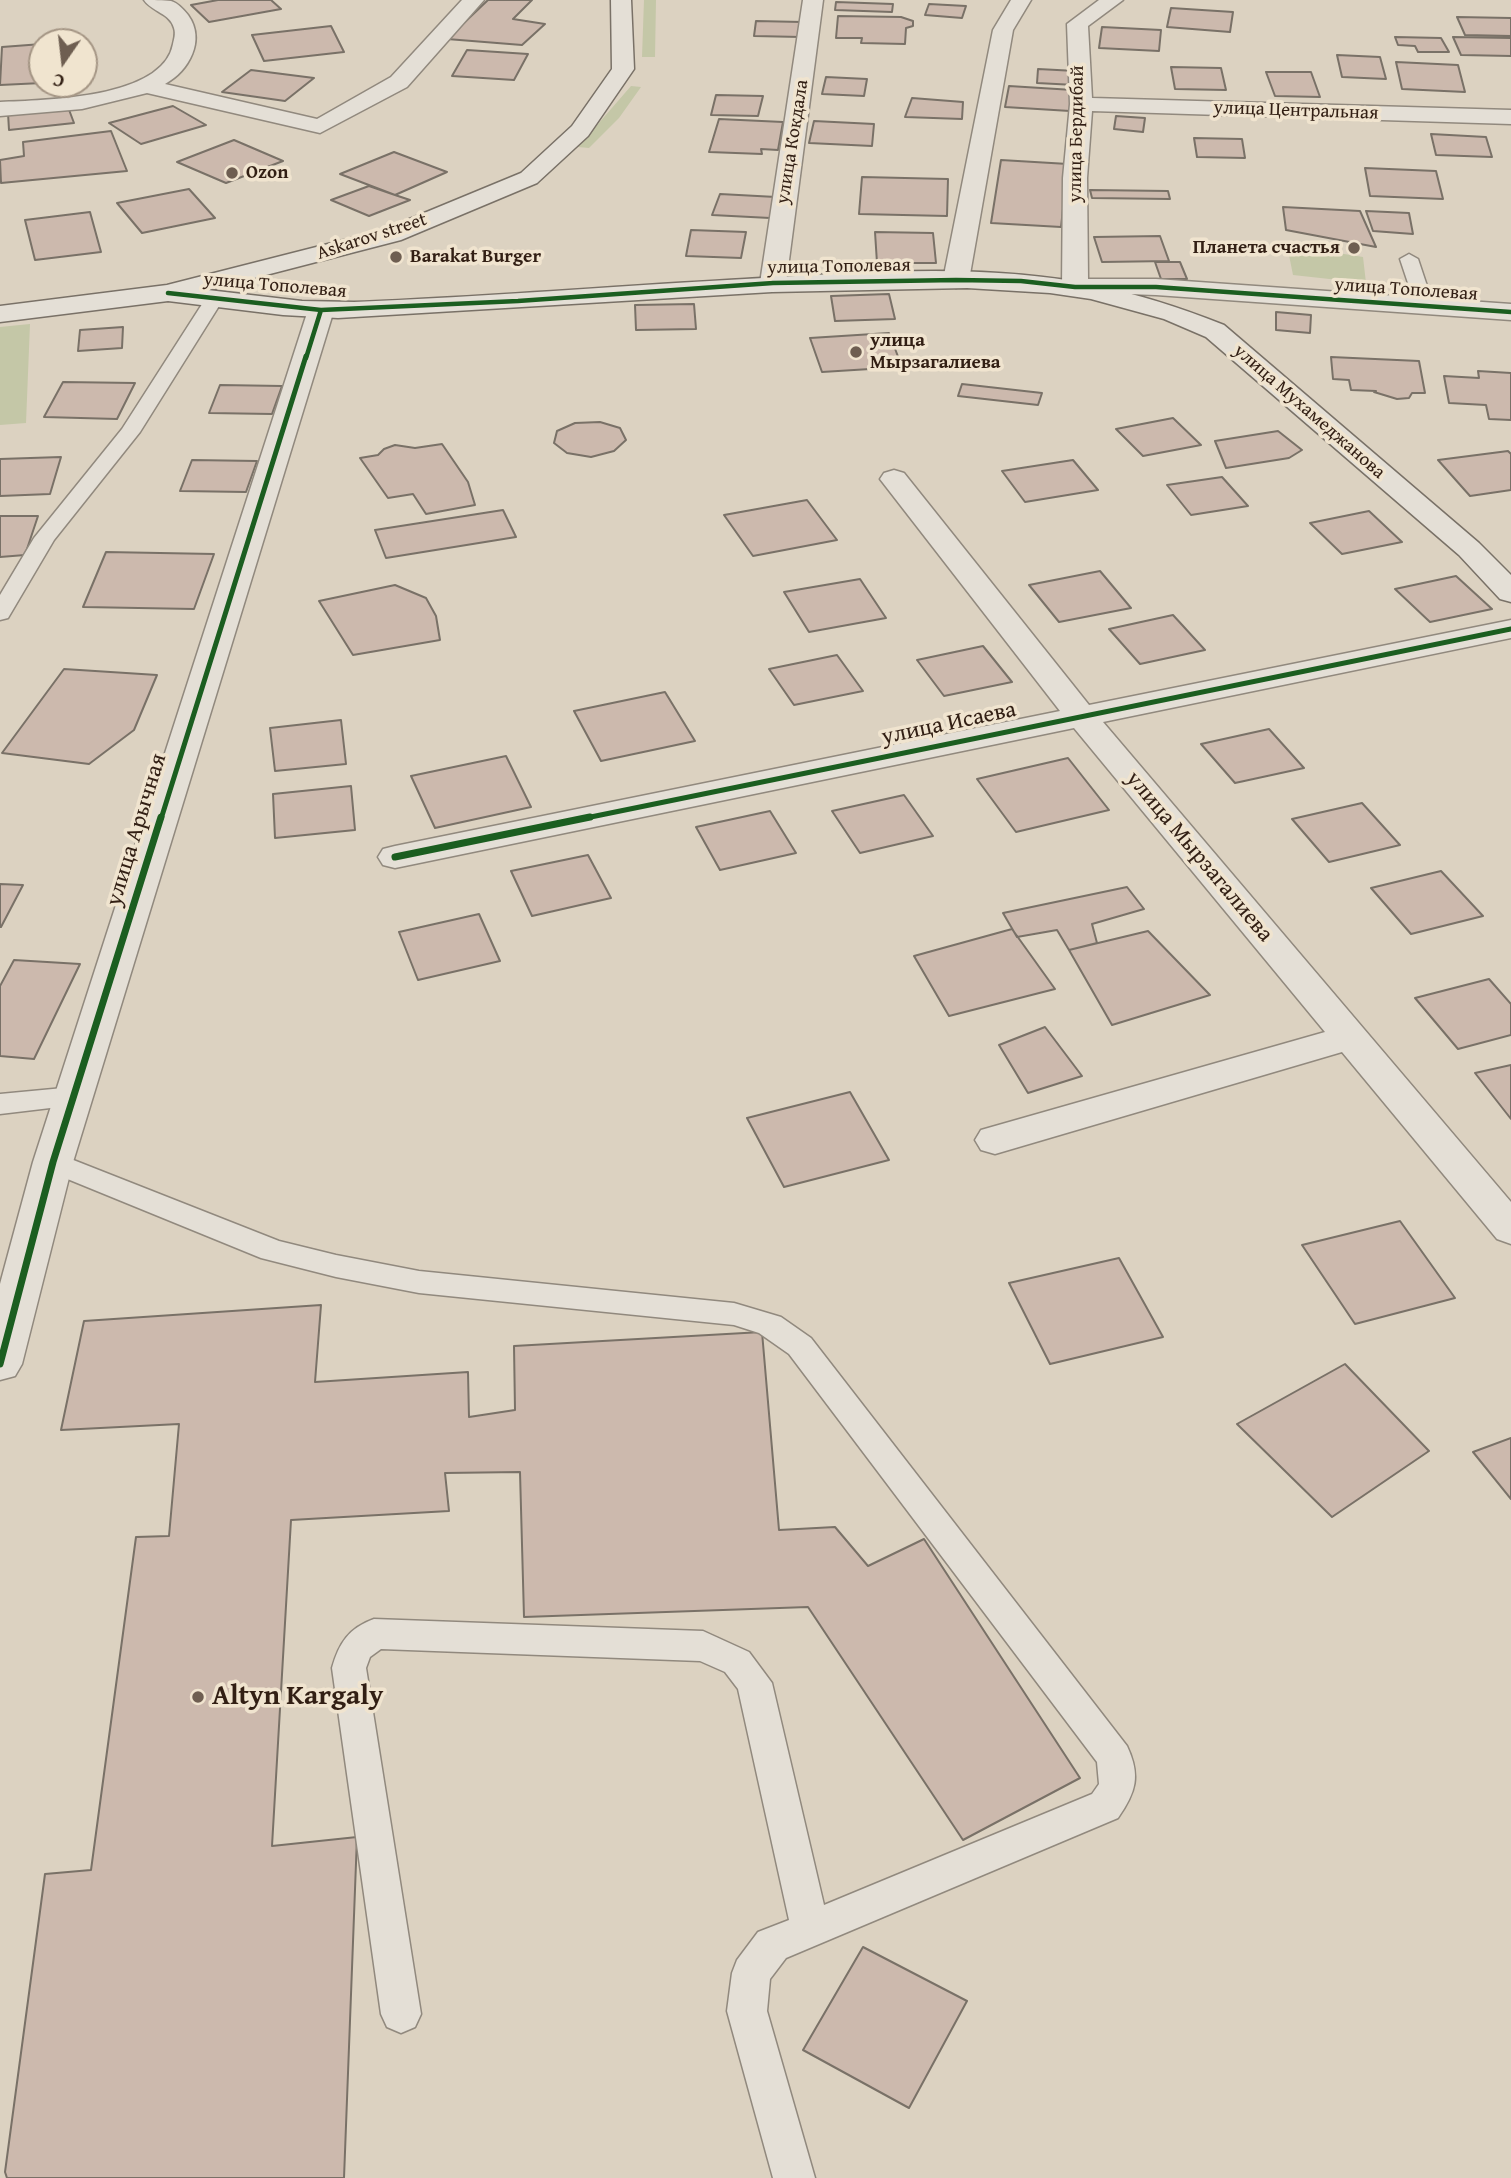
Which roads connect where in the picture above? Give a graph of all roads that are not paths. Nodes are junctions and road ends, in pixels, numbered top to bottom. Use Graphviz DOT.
graph roads {
  1 [pos="154,0"];
  2 [pos="474,0"];
  3 [pos="621,0"];
  4 [pos="813,0"];
  5 [pos="1021,0"];
  6 [pos="1113,0"];
  7 [pos="145,86"];
  8 [pos="1082,104"];
  9 [pos="0,109"];
  10 [pos="1511,117"];
  11 [pos="1409,259"];
  12 [pos="956,280"];
  13 [pos="773,283"];
  14 [pos="1075,287"];
  15 [pos="168,293"];
  16 [pos="215,298"];
  17 [pos="1424,307"];
  18 [pos="321,310"];
  19 [pos="1511,312"];
  20 [pos="0,314"];
  21 [pos="894,479"];
  22 [pos="1511,593"];
  23 [pos="0,613"];
  24 [pos="1511,629"];
  25 [pos="1081,716"];
  26 [pos="395,857"];
  27 [pos="1350,1037"];
  28 [pos="74,1097"];
  29 [pos="0,1104"];
  30 [pos="995,1140"];
  31 [pos="53,1162"];
  32 [pos="1511,1229"];
  33 [pos="0,1364"];
  34 [pos="810,1929"];
  35 [pos="401,2014"];
  36 [pos="794,2178"];
  1 -- 7 [label="street"];
  2 -- 7 [label="street"];
  3 -- 15 [label="street, Askarov street"];
  4 -- 13 [label="street, улица Кокдала"];
  5 -- 12 [label="street"];
  6 -- 8 [label="street, улица Бердибай"];
  7 -- 9 [label="street"];
  8 -- 10 [label="street, улица Центральная"];
  8 -- 14 [label="street, улица Бердибай"];
  11 -- 17 [label="lane"];
  12 -- 13 [label="street, улица Тополевая"];
  12 -- 14 [label="street, улица Тополевая"];
  13 -- 18 [label="street, улица Тополевая"];
  14 -- 17 [label="street, улица Тополевая"];
  14 -- 22 [label="street, улица Мухамеджанова"];
  15 -- 16 [label="street, улица Тополевая"];
  15 -- 20 [label="street, Askarov street"];
  16 -- 18 [label="street, улица Тополевая"];
  16 -- 23 [label="lane"];
  17 -- 19 [label="street, улица Тополевая"];
  18 -- 28 [label="street, улица Арычная"];
  21 -- 25 [label="street, улица Мырзагалиева"];
  24 -- 25 [label="street, улица Исаева"];
  25 -- 26 [label="street, улица Исаева"];
  25 -- 27 [label="street, улица Мырзагалиева"];
  27 -- 30 [label="street"];
  27 -- 32 [label="street, улица Мырзагалиева"];
  28 -- 29 [label="lane"];
  28 -- 31 [label="street, улица Арычная"];
  31 -- 33 [label="street, улица Арычная"];
  31 -- 34 [label="lane"];
  34 -- 35 [label="lane"];
  34 -- 36 [label="lane"];
}
